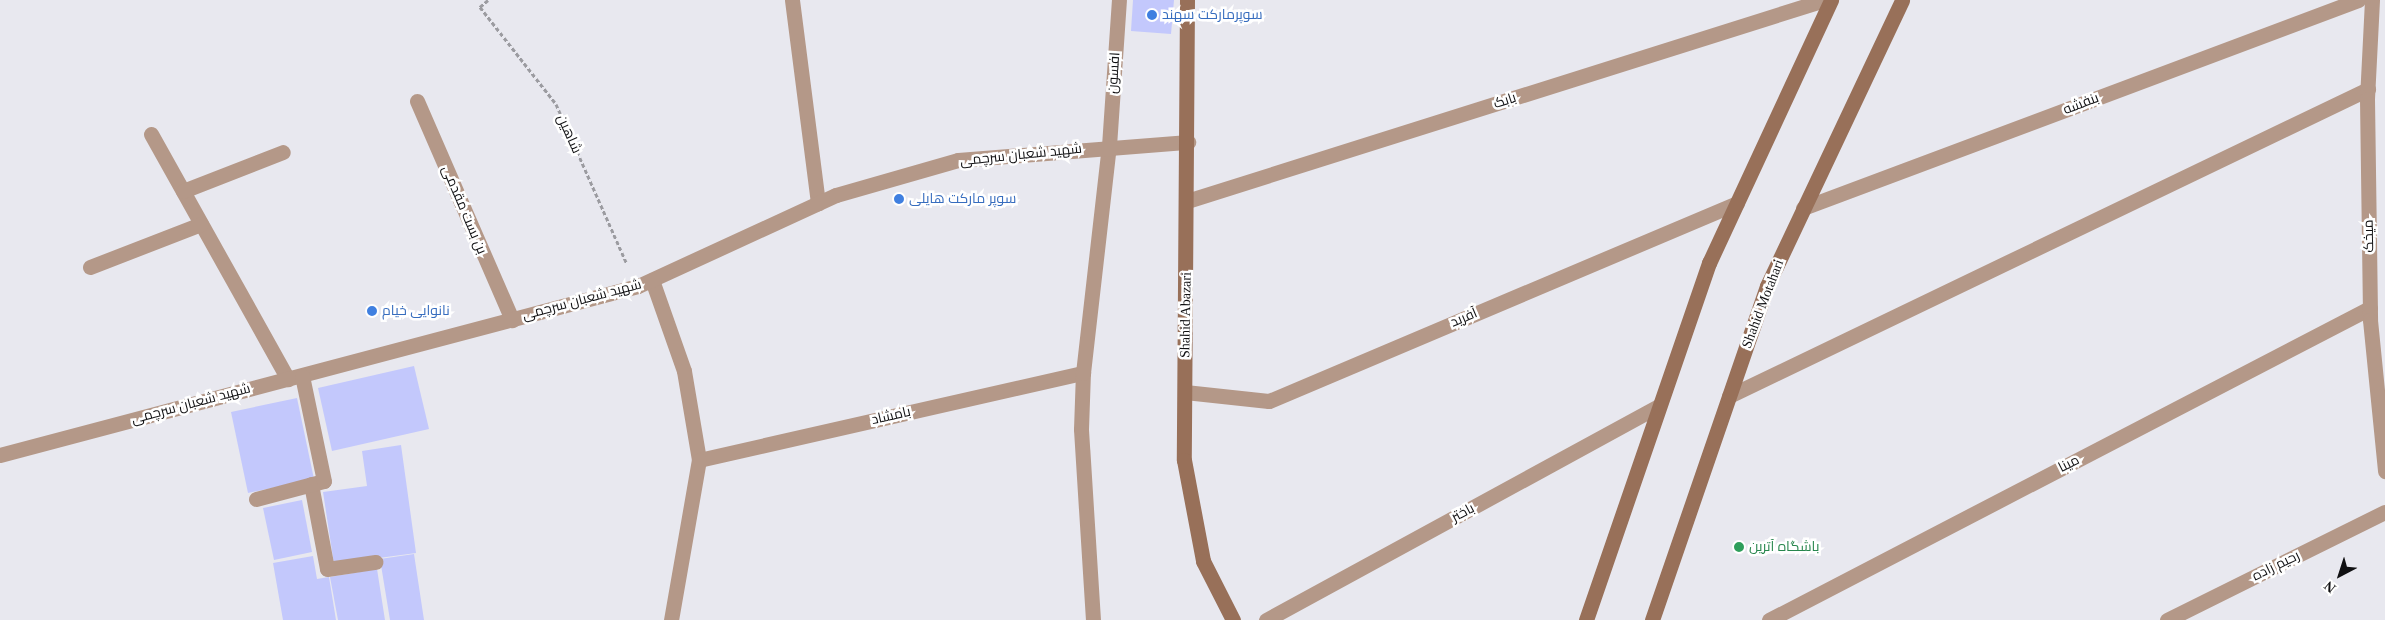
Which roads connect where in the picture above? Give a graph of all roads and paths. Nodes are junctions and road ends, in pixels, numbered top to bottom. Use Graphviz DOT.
graph roads {
  1 [pos="488,0"];
  2 [pos="792,0"];
  3 [pos="1119,0"];
  4 [pos="1187,0"];
  5 [pos="1824,0"];
  6 [pos="1831,0"];
  7 [pos="1902,0"];
  8 [pos="2358,0"];
  9 [pos="2372,0"];
  10 [pos="2368,89"];
  11 [pos="417,101"];
  12 [pos="151,134"];
  13 [pos="1188,142"];
  14 [pos="1109,146"];
  15 [pos="283,152"];
  16 [pos="183,191"];
  17 [pos="1187,201"];
  18 [pos="818,203"];
  19 [pos="1737,203"];
  20 [pos="1803,208"];
  21 [pos="201,224"];
  22 [pos="90,267"];
  23 [pos="652,280"];
  24 [pos="638,286"];
  25 [pos="2370,308"];
  26 [pos="512,320"];
  27 [pos="1083,373"];
  28 [pos="295,377"];
  29 [pos="1185,392"];
  30 [pos="1729,396"];
  31 [pos="1659,406"];
  32 [pos="0,455"];
  33 [pos="699,460"];
  34 [pos="2385,471"];
  35 [pos="310,484"];
  36 [pos="256,499"];
  37 [pos="2385,512"];
  38 [pos="375,562"];
  39 [pos="671,620"];
  40 [pos="1093,620"];
  41 [pos="1234,620"];
  42 [pos="1266,620"];
  43 [pos="1586,620"];
  44 [pos="1652,620"];
  45 [pos="1769,620"];
  46 [pos="2167,620"];
  1 -- 24 [label="path, شاهین"];
  2 -- 18 [label="street"];
  3 -- 14 [label="street, افسون"];
  4 -- 13 [label="main road, Shahid Abazari"];
  5 -- 17 [label="street, بابک"];
  6 -- 19 [label="main road"];
  7 -- 20 [label="main road, Shahid Motahari"];
  8 -- 20 [label="street, بنفشه"];
  9 -- 10 [label="street, میخک"];
  10 -- 25 [label="street, میخک"];
  10 -- 30 [label="street"];
  11 -- 26 [label="street, بن بست مقدمی"];
  12 -- 16 [label="street"];
  13 -- 14 [label="street, شهید شعبان سرچمی"];
  13 -- 17 [label="main road, Shahid Abazari"];
  14 -- 18 [label="street, شهید شعبان سرچمی"];
  14 -- 27 [label="street, افسون"];
  15 -- 16 [label="street"];
  16 -- 21 [label="street"];
  17 -- 29 [label="main road, Shahid Abazari"];
  18 -- 23 [label="street, شهید شعبان سرچمی"];
  19 -- 29 [label="street, آفرید"];
  19 -- 31 [label="main road"];
  20 -- 30 [label="main road, Shahid Motahari"];
  21 -- 22 [label="street"];
  21 -- 28 [label="street"];
  23 -- 24 [label="street, شهید شعبان سرچمی"];
  23 -- 33 [label="street"];
  24 -- 26 [label="street, شهید شعبان سرچمی"];
  25 -- 34 [label="street, میخک"];
  25 -- 45 [label="street, مینا"];
  26 -- 28 [label="street, شهید شعبان سرچمی"];
  27 -- 33 [label="street, بامشاد"];
  27 -- 40 [label="street, افسون"];
  28 -- 32 [label="street, شهید شعبان سرچمی"];
  28 -- 35 [label="street"];
  29 -- 41 [label="main road, Shahid Abazari"];
  30 -- 44 [label="main road, Shahid Motahari"];
  31 -- 42 [label="street, باختر"];
  31 -- 43 [label="main road"];
  33 -- 39 [label="street"];
  35 -- 36 [label="street"];
  35 -- 38 [label="street"];
  37 -- 46 [label="street, رحیم زاده"];
}
